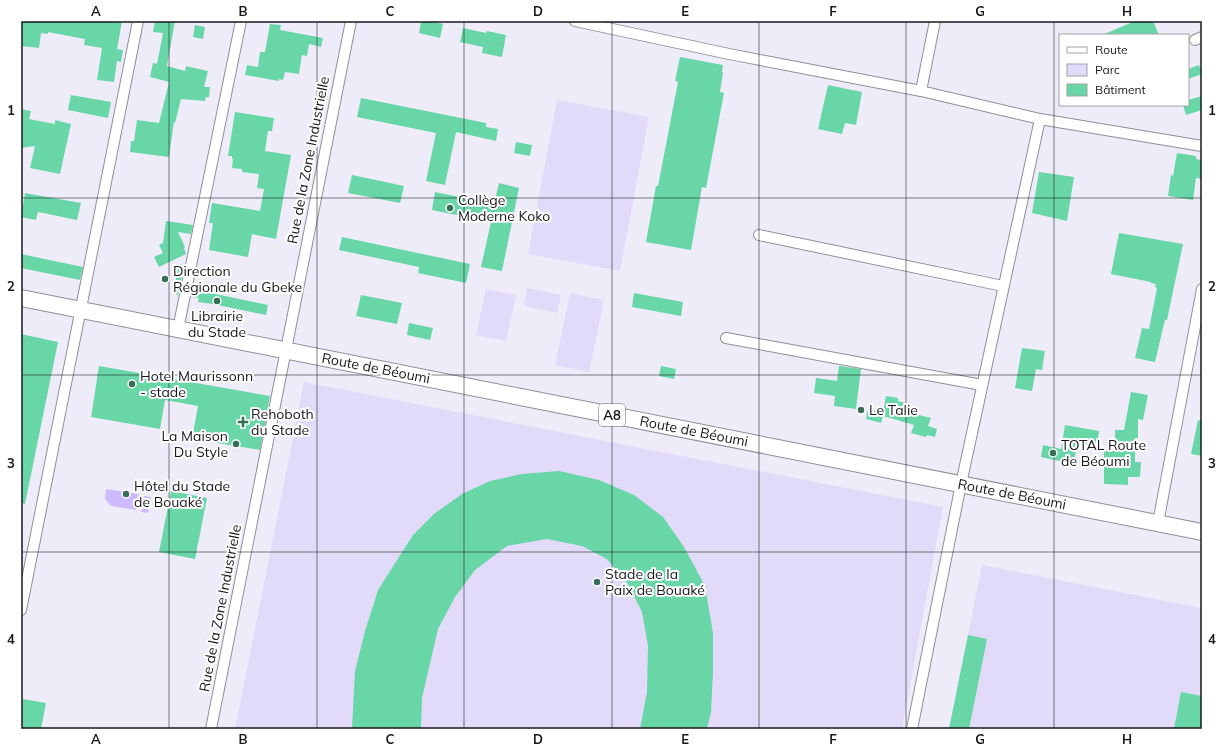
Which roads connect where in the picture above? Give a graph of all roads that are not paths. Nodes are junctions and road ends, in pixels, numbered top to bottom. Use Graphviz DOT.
graph roads {
  1 [pos="138,21"];
  2 [pos="241,21"];
  3 [pos="351,21"];
  4 [pos="574,21"];
  5 [pos="935,21"];
  6 [pos="921,91"];
  7 [pos="1040,119"];
  8 [pos="1202,146"];
  9 [pos="759,236"];
  10 [pos="1003,286"];
  11 [pos="1202,289"];
  12 [pos="21,298"];
  13 [pos="80,310"];
  14 [pos="178,329"];
  15 [pos="726,338"];
  16 [pos="286,350"];
  17 [pos="982,385"];
  18 [pos="961,484"];
  19 [pos="1158,523"];
  20 [pos="1202,532"];
  21 [pos="21,610"];
  22 [pos="211,729"];
  23 [pos="912,729"];
  1 -- 13 [label="street"];
  2 -- 14 [label="street"];
  3 -- 16 [label="street, Rue de la Zone Industrielle"];
  4 -- 6 [label="street"];
  5 -- 6 [label="street"];
  6 -- 7 [label="street"];
  7 -- 8 [label="street"];
  7 -- 10 [label="street"];
  9 -- 10 [label="street"];
  10 -- 17 [label="street"];
  11 -- 19 [label="street"];
  12 -- 13 [label="main road, Route de Béoumi / A8"];
  13 -- 14 [label="main road, Route de Béoumi / A8"];
  13 -- 21 [label="street"];
  14 -- 16 [label="main road, Route de Béoumi / A8"];
  15 -- 17 [label="street"];
  16 -- 18 [label="main road, Route de Béoumi / A8"];
  16 -- 22 [label="street, Rue de la Zone Industrielle"];
  17 -- 18 [label="street"];
  18 -- 19 [label="main road, Route de Béoumi / A8"];
  18 -- 23 [label="street"];
  19 -- 20 [label="main road, Route de Béoumi / A8"];
}
